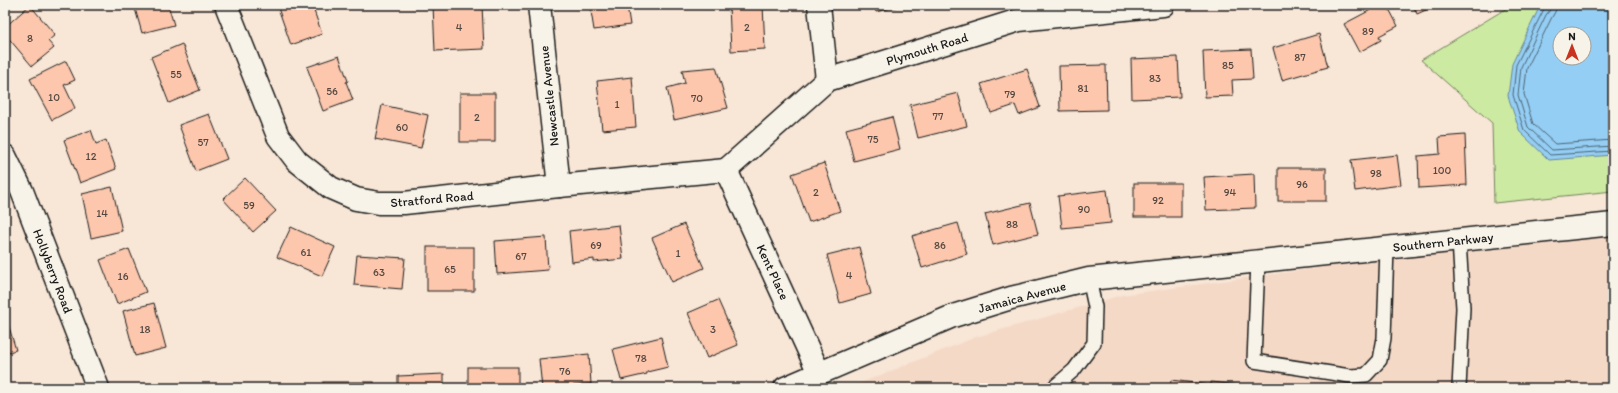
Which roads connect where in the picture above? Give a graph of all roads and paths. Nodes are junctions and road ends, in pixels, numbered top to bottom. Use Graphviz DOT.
graph roads {
  1 [pos="226,5"];
  2 [pos="539,5"];
  3 [pos="819,5"];
  4 [pos="1163,5"];
  5 [pos="827,80"];
  6 [pos="5,156"];
  7 [pos="726,170"];
  8 [pos="559,186"];
  9 [pos="1613,224"];
  10 [pos="1459,240"];
  11 [pos="1387,248"];
  12 [pos="1266,260"];
  13 [pos="1089,279"];
  14 [pos="820,373"];
  15 [pos="98,388"];
  16 [pos="785,388"];
  17 [pos="1053,388"];
  18 [pos="1459,388"];
  1 -- 8 [label="street, Stratford Road"];
  2 -- 8 [label="street, Newcastle Avenue"];
  3 -- 5 [label="street"];
  4 -- 5 [label="street, Plymouth Road"];
  5 -- 7 [label="street, Plymouth Road"];
  6 -- 15 [label="street, Hollyberry Road"];
  7 -- 8 [label="street, Stratford Road"];
  7 -- 14 [label="street, Kent Place"];
  9 -- 10 [label="street, Southern Parkway"];
  10 -- 11 [label="street, Southern Parkway"];
  10 -- 18 [label="lane"];
  11 -- 12 [label="street, Southern Parkway"];
  11 -- 12 [label="lane"];
  12 -- 13 [label="street, Jamaica Avenue"];
  13 -- 14 [label="street, Jamaica Avenue"];
  13 -- 17 [label="lane"];
  14 -- 16 [label="street, Jamaica Avenue"];
}
